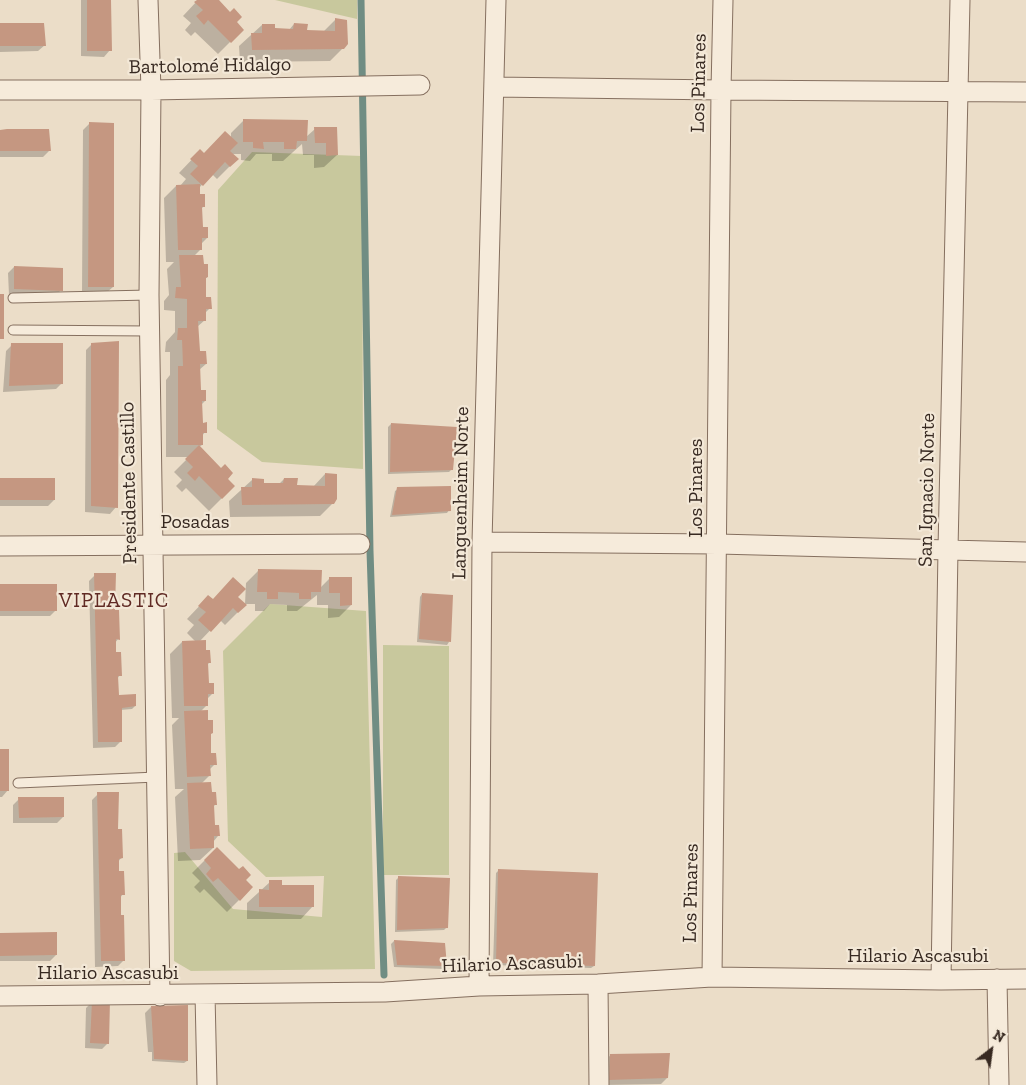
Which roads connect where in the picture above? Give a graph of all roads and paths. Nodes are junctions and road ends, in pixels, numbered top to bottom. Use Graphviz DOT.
graph roads {
  1 [pos="148,0"];
  2 [pos="496,0"];
  3 [pos="723,0"];
  4 [pos="960,0"];
  5 [pos="420,85"];
  6 [pos="494,86"];
  7 [pos="0,90"];
  8 [pos="151,90"];
  9 [pos="721,90"];
  10 [pos="958,90"];
  11 [pos="1026,92"];
  12 [pos="149,295"];
  13 [pos="13,298"];
  14 [pos="13,330"];
  15 [pos="149,331"];
  16 [pos="482,542"];
  17 [pos="360,544"];
  18 [pos="718,544"];
  19 [pos="153,545"];
  20 [pos="0,546"];
  21 [pos="948,549"];
  22 [pos="1026,552"];
  23 [pos="157,777"];
  24 [pos="18,782"];
  25 [pos="712,977"];
  26 [pos="996,979"];
  27 [pos="1026,979"];
  28 [pos="941,980"];
  29 [pos="598,984"];
  30 [pos="479,986"];
  31 [pos="205,994"];
  32 [pos="0,996"];
  33 [pos="160,996"];
  34 [pos="206,1085"];
  35 [pos="599,1085"];
  36 [pos="999,1085"];
  1 -- 8 [label="street, Presidente Castillo"];
  2 -- 6 [label="street, Languenheim Norte"];
  3 -- 9 [label="street, Los Pinares"];
  4 -- 10 [label="street, San Ignacio Norte"];
  5 -- 8 [label="street, Bartolomé Hidalgo"];
  6 -- 9 [label="street"];
  6 -- 16 [label="street, Languenheim Norte"];
  7 -- 8 [label="street, Bartolomé Hidalgo"];
  8 -- 12 [label="street, Presidente Castillo"];
  9 -- 10 [label="street"];
  9 -- 18 [label="street, Los Pinares"];
  10 -- 11 [label="street"];
  10 -- 21 [label="street, San Ignacio Norte"];
  12 -- 13 [label="lane"];
  12 -- 15 [label="street, Presidente Castillo"];
  14 -- 15 [label="lane"];
  15 -- 19 [label="street, Presidente Castillo"];
  16 -- 18 [label="street"];
  16 -- 30 [label="street, Languenheim Norte"];
  17 -- 19 [label="street, Posadas"];
  18 -- 21 [label="street"];
  18 -- 25 [label="street, Los Pinares"];
  19 -- 20 [label="street, Posadas"];
  19 -- 23 [label="street, Presidente Castillo"];
  21 -- 22 [label="street"];
  21 -- 28 [label="street, San Ignacio Norte"];
  23 -- 24 [label="lane"];
  23 -- 33 [label="street, Presidente Castillo"];
  25 -- 28 [label="street, Hilario Ascasubi"];
  25 -- 29 [label="street, Hilario Ascasubi"];
  26 -- 27 [label="street, Hilario Ascasubi"];
  26 -- 28 [label="street, Hilario Ascasubi"];
  26 -- 36 [label="street"];
  29 -- 30 [label="street, Hilario Ascasubi"];
  29 -- 35 [label="street"];
  30 -- 31 [label="street, Hilario Ascasubi"];
  31 -- 33 [label="street, Hilario Ascasubi"];
  31 -- 34 [label="street"];
  32 -- 33 [label="street, Hilario Ascasubi"];
}
